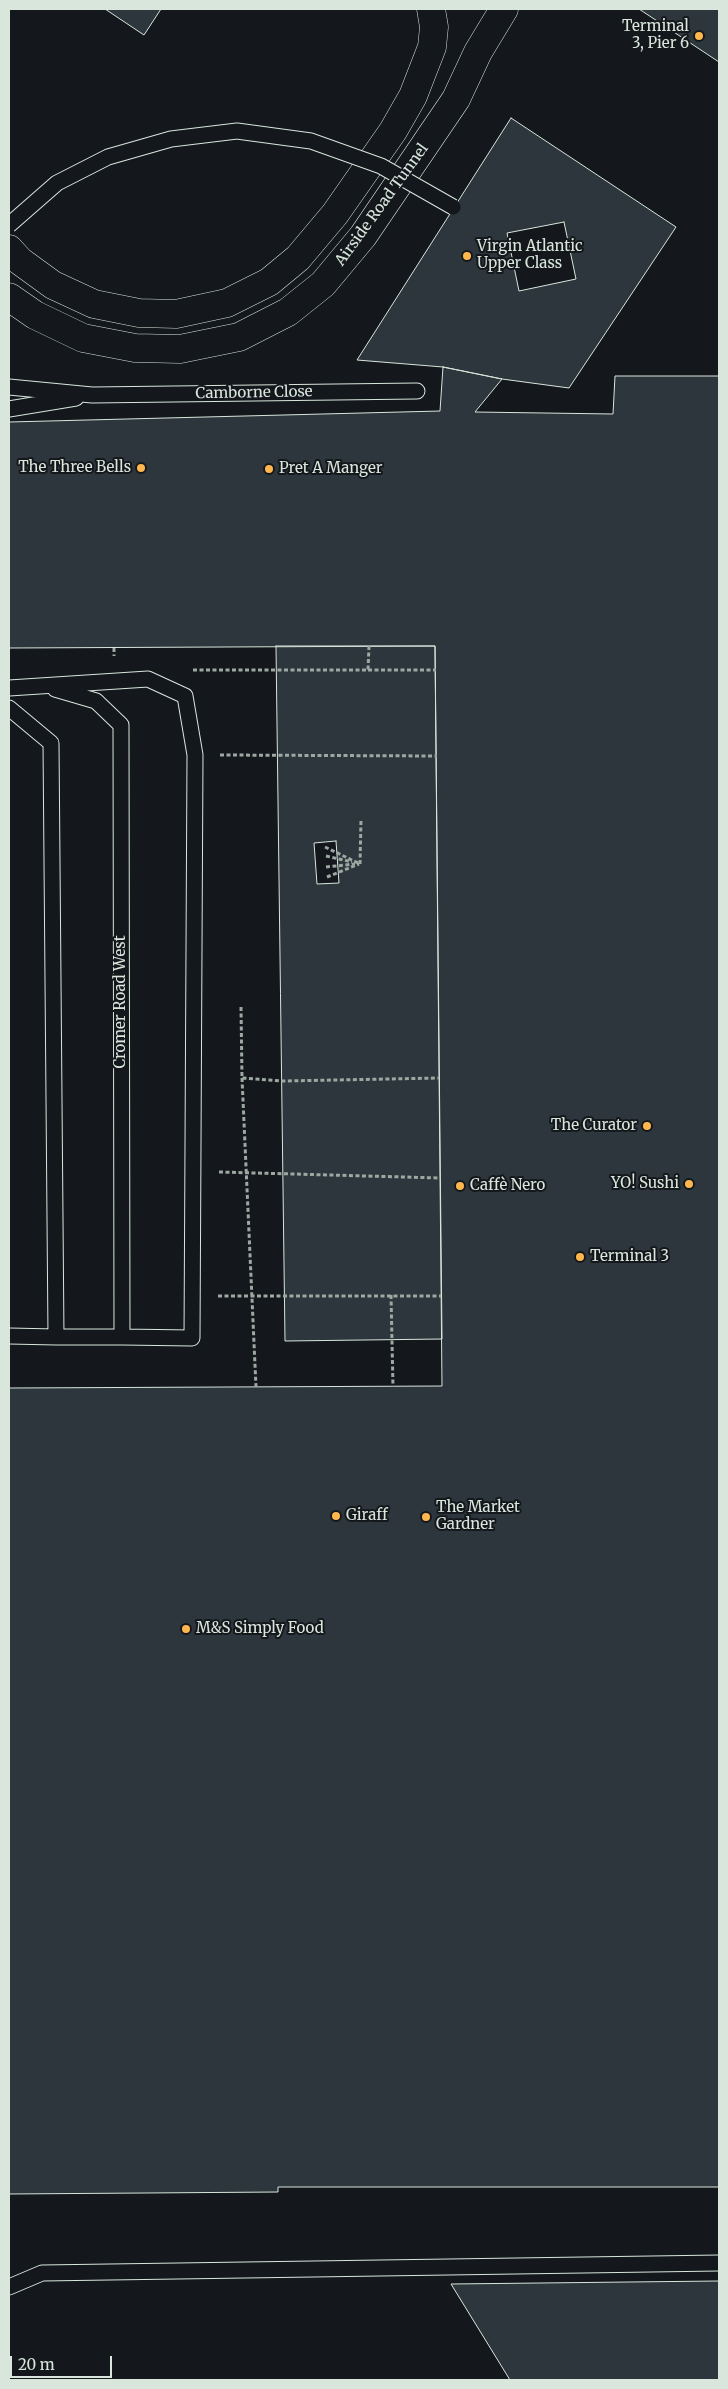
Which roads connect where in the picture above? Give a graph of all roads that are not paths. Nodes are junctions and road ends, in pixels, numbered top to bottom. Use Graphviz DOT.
graph roads {
  1 [pos="431,9"];
  2 [pos="504,9"];
  3 [pos="453,207"];
  4 [pos="9,225"];
  5 [pos="9,249"];
  6 [pos="9,297"];
  7 [pos="9,387"];
  8 [pos="417,391"];
  9 [pos="92,395"];
  10 [pos="9,409"];
  11 [pos="9,688"];
  12 [pos="9,708"];
  13 [pos="9,1336"];
  14 [pos="56,1337"];
  15 [pos="122,1337"];
  16 [pos="719,2263"];
  17 [pos="9,2287"];
  1 -- 5 [label="street"];
  2 -- 6 [label="street, Airside Road Tunnel"];
  3 -- 4 [label="lane, bridge"];
  7 -- 9 [label="lane, Camborne Close"];
  8 -- 9 [label="lane, Camborne Close"];
  9 -- 10 [label="lane, Camborne Close"];
  11 -- 15 [label="lane, Cromer Road West"];
  11 -- 15 [label="lane"];
  12 -- 14 [label="lane"];
  13 -- 14 [label="lane"];
  14 -- 15 [label="lane"];
  16 -- 17 [label="lane"];
}
